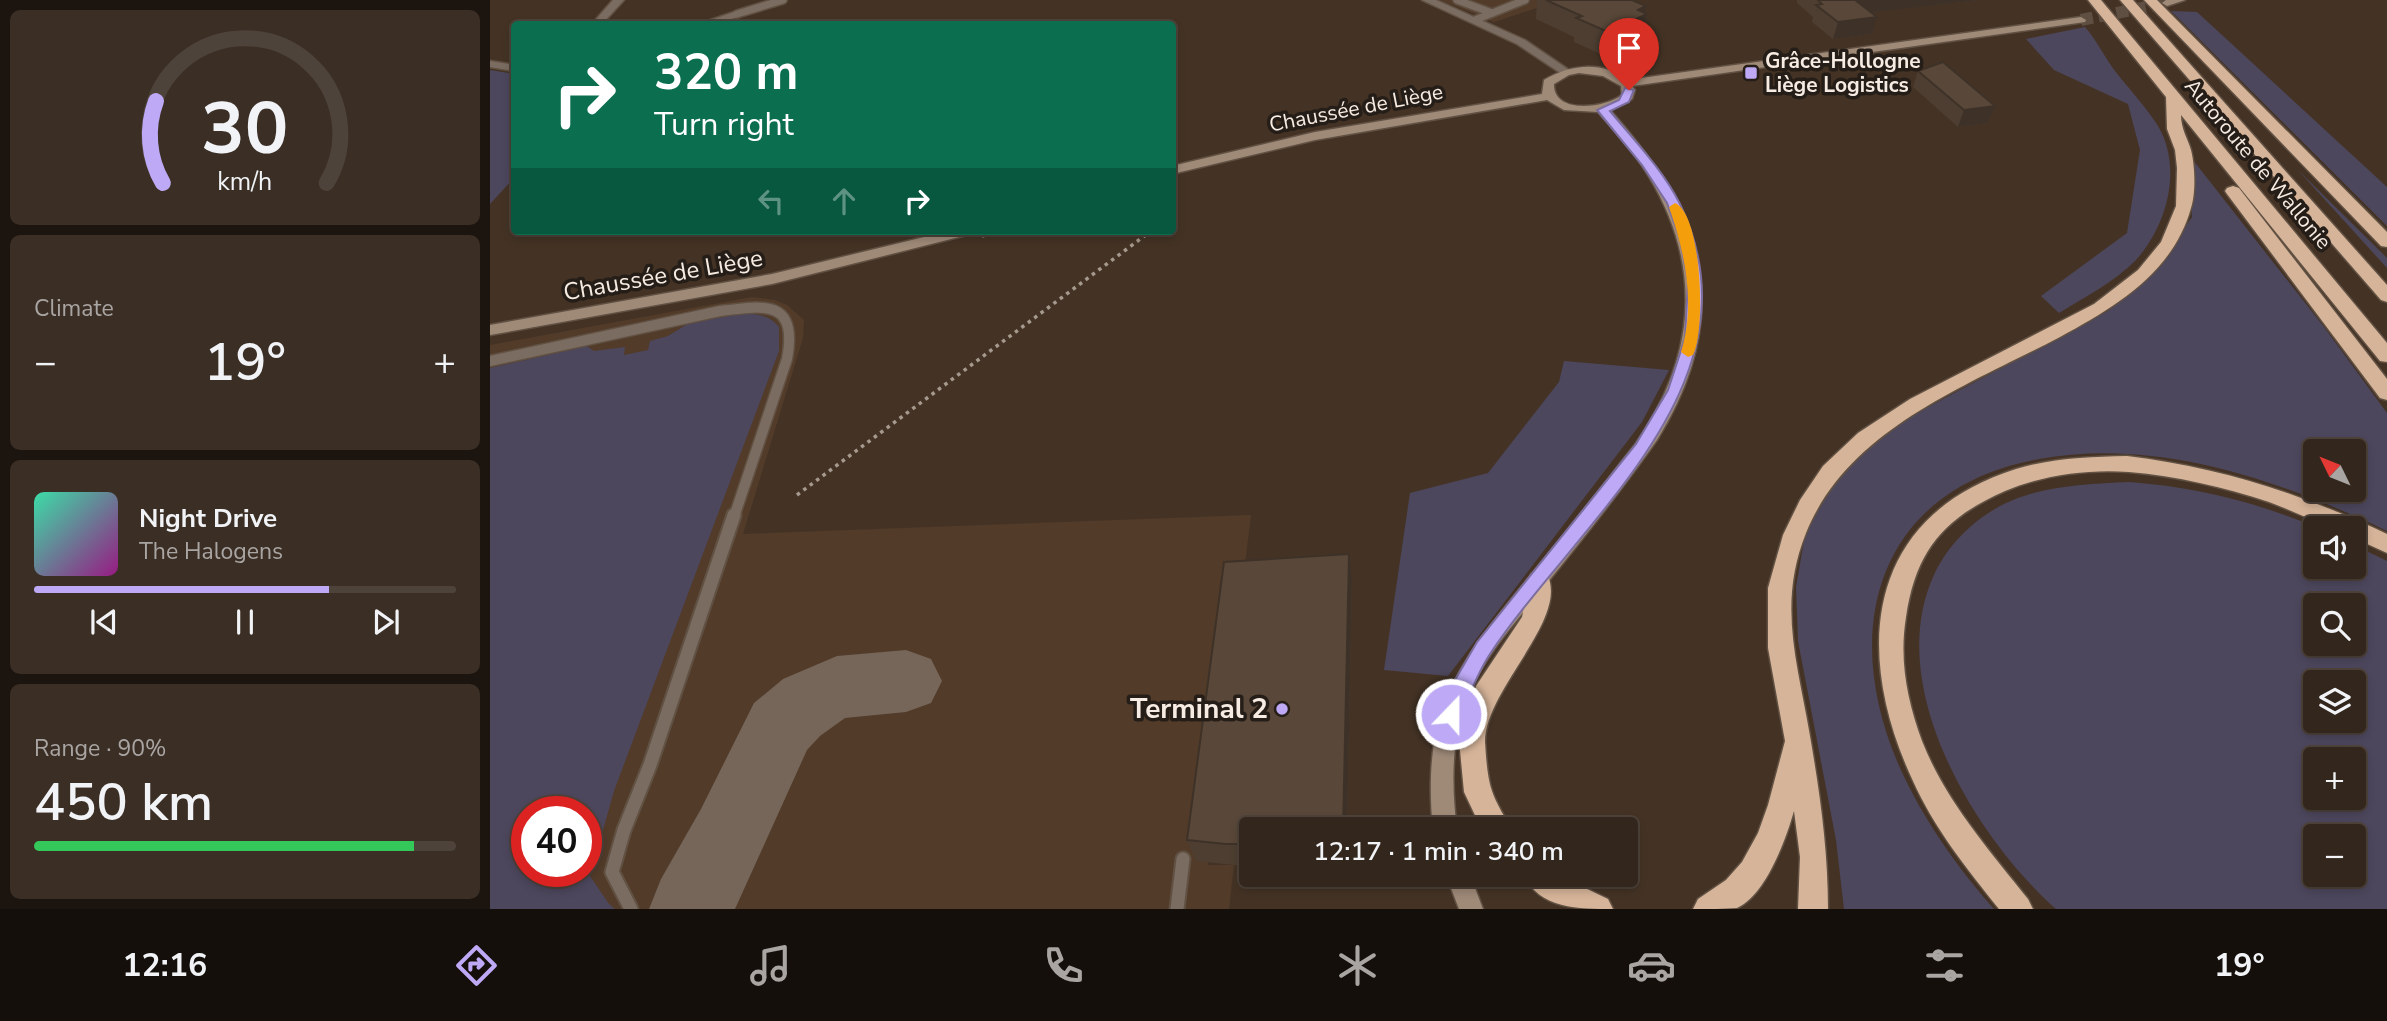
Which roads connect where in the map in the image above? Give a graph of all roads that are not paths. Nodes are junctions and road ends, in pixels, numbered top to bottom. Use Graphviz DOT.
graph roads {
  1 [pos="619,0"];
  2 [pos="783,0"];
  3 [pos="1427,0"];
  4 [pos="1457,0"];
  5 [pos="1525,0"];
  6 [pos="2094,0"];
  7 [pos="2126,0"];
  8 [pos="2150,0"];
  9 [pos="2180,0"];
  10 [pos="2167,3"];
  11 [pos="1492,13"];
  12 [pos="737,14"];
  13 [pos="1475,20"];
  14 [pos="2081,20"];
  15 [pos="600,21"];
  16 [pos="714,21"];
  17 [pos="490,64"];
  18 [pos="511,68"];
  19 [pos="1566,72"];
  20 [pos="1625,84"];
  21 [pos="1549,96"];
  22 [pos="2173,97"];
  23 [pos="1603,110"];
  24 [pos="2221,156"];
  25 [pos="1176,169"];
  26 [pos="951,235"];
  27 [pos="2387,242"];
  28 [pos="2387,296"];
  29 [pos="490,330"];
  30 [pos="2387,356"];
  31 [pos="490,361"];
  32 [pos="2387,393"];
  33 [pos="2387,544"];
  34 [pos="1539,581"];
  35 [pos="1797,734"];
  36 [pos="1444,817"];
  37 [pos="1490,817"];
  38 [pos="1183,859"];
  39 [pos="1463,887"];
  40 [pos="1551,887"];
  41 [pos="631,909"];
  42 [pos="1177,909"];
  43 [pos="1471,909"];
  44 [pos="1598,909"];
  45 [pos="1708,909"];
  46 [pos="1813,909"];
  47 [pos="2018,909"];
  1 -- 15 [label="street"];
  2 -- 12 [label="lane"];
  3 -- 13 [label="street"];
  4 -- 11 [label="lane"];
  5 -- 11 [label="lane"];
  6 -- 22 [label="highway, Autoroute de Wallonie"];
  7 -- 28 [label="highway, Autoroute de Wallonie"];
  8 -- 27 [label="highway"];
  9 -- 10 [label="main road"];
  11 -- 13 [label="lane"];
  12 -- 16 [label="street"];
  13 -- 19 [label="street"];
  14 -- 20 [label="main road"];
  17 -- 18 [label="street"];
  19 -- 20 [label="main road"];
  19 -- 21 [label="main road"];
  20 -- 23 [label="main road"];
  21 -- 23 [label="main road"];
  21 -- 25 [label="main road, Chaussée de Liège"];
  22 -- 24 [label="highway, Autoroute de Wallonie"];
  22 -- 35 [label="highway"];
  23 -- 34 [label="main road"];
  24 -- 30 [label="highway, Autoroute de Wallonie"];
  24 -- 32 [label="highway"];
  26 -- 29 [label="main road, Chaussée de Liège"];
  31 -- 41 [label="lane"];
  33 -- 47 [label="highway"];
  34 -- 36 [label="main road"];
  34 -- 37 [label="highway"];
  35 -- 45 [label="highway"];
  35 -- 46 [label="highway"];
  38 -- 42 [label="lane"];
  39 -- 43 [label="main road"];
  40 -- 44 [label="highway"];
}
